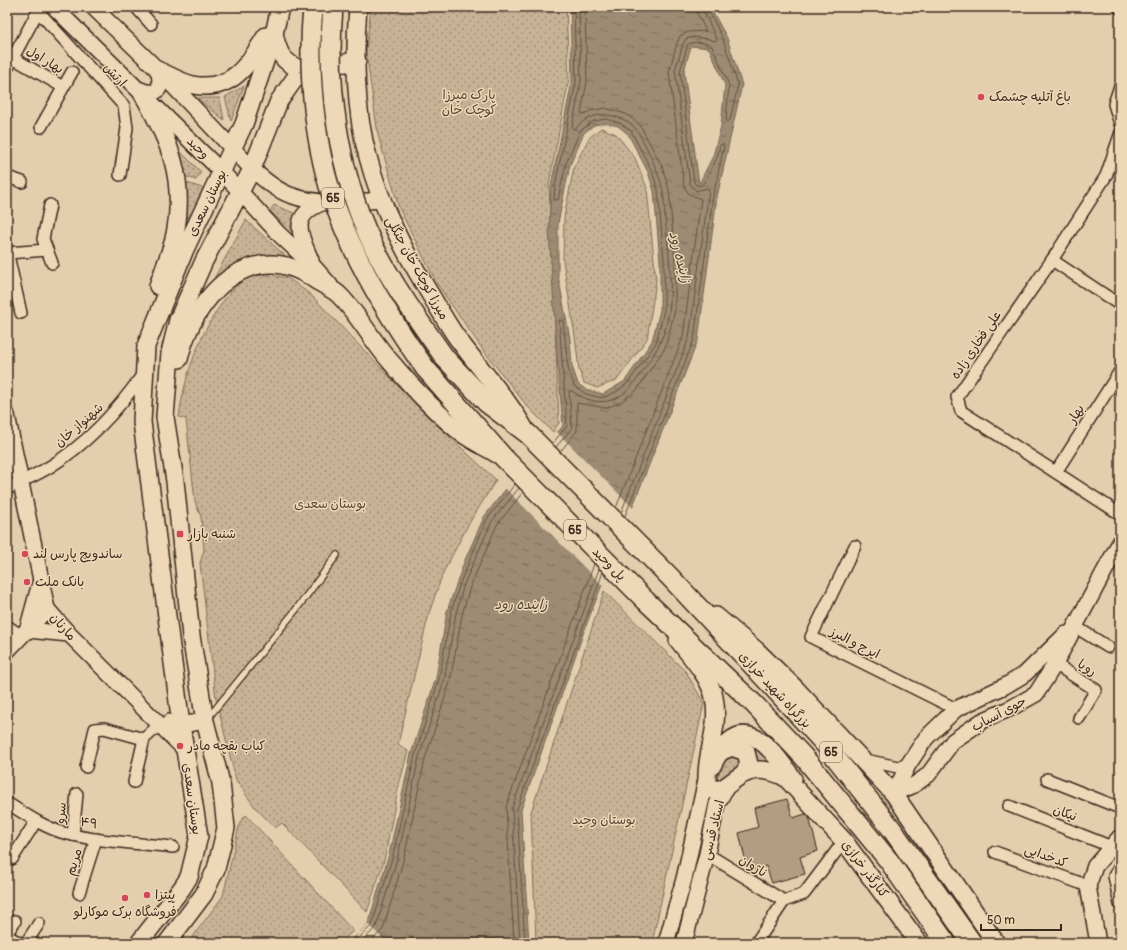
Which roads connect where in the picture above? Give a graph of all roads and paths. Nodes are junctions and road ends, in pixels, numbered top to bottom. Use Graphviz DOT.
graph roads {
  1 [pos="54,7"];
  2 [pos="93,7"];
  3 [pos="136,7"];
  4 [pos="313,7"];
  5 [pos="333,7"];
  6 [pos="358,7"];
  7 [pos="279,12"];
  8 [pos="151,24"];
  9 [pos="274,34"];
  10 [pos="13,58"];
  11 [pos="356,61"];
  12 [pos="7,69"];
  13 [pos="301,70"];
  14 [pos="159,71"];
  15 [pos="72,72"];
  16 [pos="1120,86"];
  17 [pos="63,87"];
  18 [pos="141,91"];
  19 [pos="1120,124"];
  20 [pos="41,127"];
  21 [pos="1120,135"];
  22 [pos="233,149"];
  23 [pos="252,169"];
  24 [pos="222,172"];
  25 [pos="120,175"];
  26 [pos="7,177"];
  27 [pos="22,182"];
  28 [pos="241,192"];
  29 [pos="382,200"];
  30 [pos="322,203"];
  31 [pos="50,205"];
  32 [pos="47,250"];
  33 [pos="7,252"];
  34 [pos="1052,260"];
  35 [pos="52,263"];
  36 [pos="314,267"];
  37 [pos="337,294"];
  38 [pos="1120,304"];
  39 [pos="21,313"];
  40 [pos="146,346"];
  41 [pos="1120,371"];
  42 [pos="143,374"];
  43 [pos="7,415"];
  44 [pos="165,417"];
  45 [pos="528,434"];
  46 [pos="504,458"];
  47 [pos="1056,472"];
  48 [pos="13,486"];
  49 [pos="1120,514"];
  50 [pos="1120,542"];
  51 [pos="855,546"];
  52 [pos="337,555"];
  53 [pos="670,577"];
  54 [pos="40,578"];
  55 [pos="646,601"];
  56 [pos="47,609"];
  57 [pos="7,626"];
  58 [pos="1074,626"];
  59 [pos="25,633"];
  60 [pos="69,634"];
  61 [pos="1108,646"];
  62 [pos="7,651"];
  63 [pos="1055,664"];
  64 [pos="956,709"];
  65 [pos="148,714"];
  66 [pos="1079,718"];
  67 [pos="205,721"];
  68 [pos="159,725"];
  69 [pos="181,725"];
  70 [pos="144,739"];
  71 [pos="185,750"];
  72 [pos="720,752"];
  73 [pos="865,760"];
  74 [pos="908,764"];
  75 [pos="86,767"];
  76 [pos="744,773"];
  77 [pos="707,775"];
  78 [pos="1048,779"];
  79 [pos="134,782"];
  80 [pos="727,786"];
  81 [pos="77,794"];
  82 [pos="894,794"];
  83 [pos="806,798"];
  84 [pos="7,803"];
  85 [pos="1009,806"];
  86 [pos="1120,808"];
  87 [pos="36,821"];
  88 [pos="891,828"];
  89 [pos="73,835"];
  90 [pos="96,839"];
  91 [pos="844,841"];
  92 [pos="1116,842"];
  93 [pos="173,847"];
  94 [pos="996,852"];
  95 [pos="707,854"];
  96 [pos="12,859"];
  97 [pos="1118,874"];
  98 [pos="1088,886"];
  99 [pos="79,893"];
  100 [pos="784,901"];
  101 [pos="1120,904"];
  102 [pos="15,921"];
  103 [pos="39,923"];
  104 [pos="7,935"];
  105 [pos="20,943"];
  106 [pos="26,943"];
  107 [pos="139,943"];
  108 [pos="167,943"];
  109 [pos="666,943"];
  110 [pos="684,943"];
  111 [pos="756,943"];
  112 [pos="919,943"];
  113 [pos="946,943"];
  114 [pos="972,943"];
  115 [pos="983,943"];
  116 [pos="996,943"];
  117 [pos="1098,943"];
  1 -- 18 [label="main road, وحید"];
  2 -- 14 [label="main road, وحید"];
  3 -- 8 [label="street"];
  4 -- 46 [label="highway, 65, bridge"];
  5 -- 45 [label="highway, 65, bridge"];
  6 -- 11 [label="main road, میرزا کوچک خان جنگلی"];
  7 -- 9 [label="main road, بوستان سعدی"];
  7 -- 14 [label="main road"];
  9 -- 13 [label="main road"];
  9 -- 22 [label="main road, بوستان سعدی"];
  10 -- 12 [label="street"];
  10 -- 17 [label="street, بهار اول"];
  10 -- 25 [label="street, ارتش"];
  11 -- 13 [label="main road"];
  11 -- 29 [label="main road, میرزا کوچک خان جنگلی"];
  13 -- 23 [label="main road, بوستان سعدی"];
  14 -- 18 [label="main road"];
  14 -- 22 [label="main road, وحید"];
  15 -- 17 [label="street"];
  16 -- 19 [label="street"];
  17 -- 20 [label="street"];
  18 -- 24 [label="main road, وحید"];
  18 -- 40 [label="main road"];
  21 -- 34 [label="street, علی فخاری زاده"];
  22 -- 23 [label="main road, وحید"];
  22 -- 24 [label="main road, بوستان سعدی"];
  23 -- 28 [label="main road, بوستان سعدی"];
  23 -- 30 [label="main road, وحید"];
  24 -- 28 [label="main road, وحید"];
  24 -- 40 [label="main road, بوستان سعدی"];
  26 -- 27 [label="street"];
  28 -- 36 [label="main road, وحید"];
  28 -- 44 [label="main road, بوستان سعدی"];
  29 -- 30 [label="main road, وحید"];
  29 -- 45 [label="main road, میرزا کوچک خان جنگلی"];
  30 -- 36 [label="main road"];
  31 -- 32 [label="street"];
  32 -- 33 [label="street"];
  32 -- 35 [label="street"];
  33 -- 39 [label="street"];
  34 -- 38 [label="street"];
  34 -- 47 [label="street, علی فخاری زاده"];
  36 -- 37 [label="main road, وحید"];
  37 -- 44 [label="main road"];
  37 -- 46 [label="main road"];
  40 -- 42 [label="main road, بوستان سعدی"];
  41 -- 47 [label="street, بهار"];
  42 -- 48 [label="street, شهنواز خان"];
  42 -- 69 [label="main road, بوستان سعدی"];
  43 -- 48 [label="main road, مارنان"];
  44 -- 67 [label="main road, بوستان سعدی"];
  45 -- 53 [label="highway, 65"];
  46 -- 55 [label="highway, پل وحید / 65"];
  47 -- 49 [label="street, علی فخاری زاده"];
  48 -- 54 [label="main road, مارنان"];
  50 -- 58 [label="main road, جوی آسیاب"];
  51 -- 64 [label="street, ایرج و البرز"];
  52 -- 67 [label="lane"];
  53 -- 73 [label="main road"];
  53 -- 88 [label="highway, بزرگراه شهید خرازی / 65"];
  54 -- 56 [label="main road, مارنان"];
  54 -- 59 [label="main road"];
  55 -- 77 [label="main road"];
  55 -- 113 [label="highway, بزرگراه شهید خرازی / 65"];
  56 -- 59 [label="main road"];
  56 -- 60 [label="main road, مارنان"];
  57 -- 59 [label="street"];
  58 -- 61 [label="street"];
  58 -- 63 [label="main road, جوی آسیاب"];
  58 -- 64 [label="main road, جوی آسیاب"];
  59 -- 60 [label="main road"];
  59 -- 62 [label="main road"];
  60 -- 65 [label="main road, مارنان"];
  63 -- 66 [label="street, رویا"];
  63 -- 82 [label="main road, جوی آسیاب"];
  64 -- 74 [label="main road, جوی آسیاب"];
  65 -- 68 [label="main road, مارنان"];
  65 -- 69 [label="main road"];
  67 -- 69 [label="main road"];
  67 -- 108 [label="main road, بوستان سعدی"];
  68 -- 70 [label="street"];
  68 -- 71 [label="main road, مارنان"];
  69 -- 71 [label="main road, بوستان سعدی"];
  70 -- 75 [label="street"];
  70 -- 79 [label="street"];
  71 -- 107 [label="main road, بوستان سعدی"];
  72 -- 76 [label="main road"];
  72 -- 77 [label="main road"];
  72 -- 83 [label="main road"];
  73 -- 74 [label="street"];
  73 -- 82 [label="main road"];
  74 -- 82 [label="main road, جوی آسیاب"];
  76 -- 80 [label="main road, استاد قدسی"];
  76 -- 83 [label="main road"];
  77 -- 80 [label="main road"];
  77 -- 109 [label="main road, استاد قدسی"];
  78 -- 86 [label="street"];
  80 -- 95 [label="main road, استاد قدسی"];
  81 -- 89 [label="street, سرو"];
  82 -- 116 [label="main road"];
  83 -- 91 [label="main road, کنارگذر خرازی"];
  84 -- 87 [label="street, ۴۹"];
  85 -- 92 [label="street, نیکان"];
  87 -- 89 [label="street, ۴۹"];
  87 -- 96 [label="street"];
  88 -- 114 [label="highway, بزرگراه شهید خرازی / 65"];
  88 -- 115 [label="highway"];
  89 -- 90 [label="street, ۴۹"];
  90 -- 93 [label="street, ۴۹"];
  90 -- 99 [label="street, مریم"];
  91 -- 100 [label="street"];
  91 -- 112 [label="main road, کنارگذر خرازی"];
  92 -- 98 [label="main road"];
  94 -- 98 [label="street, کدخدایی"];
  95 -- 100 [label="street, ناژوان"];
  95 -- 110 [label="main road, استاد قدسی"];
  97 -- 101 [label="street"];
  98 -- 117 [label="main road"];
  100 -- 111 [label="street"];
  102 -- 104 [label="street"];
  103 -- 106 [label="street"];
  104 -- 105 [label="street"];
}
